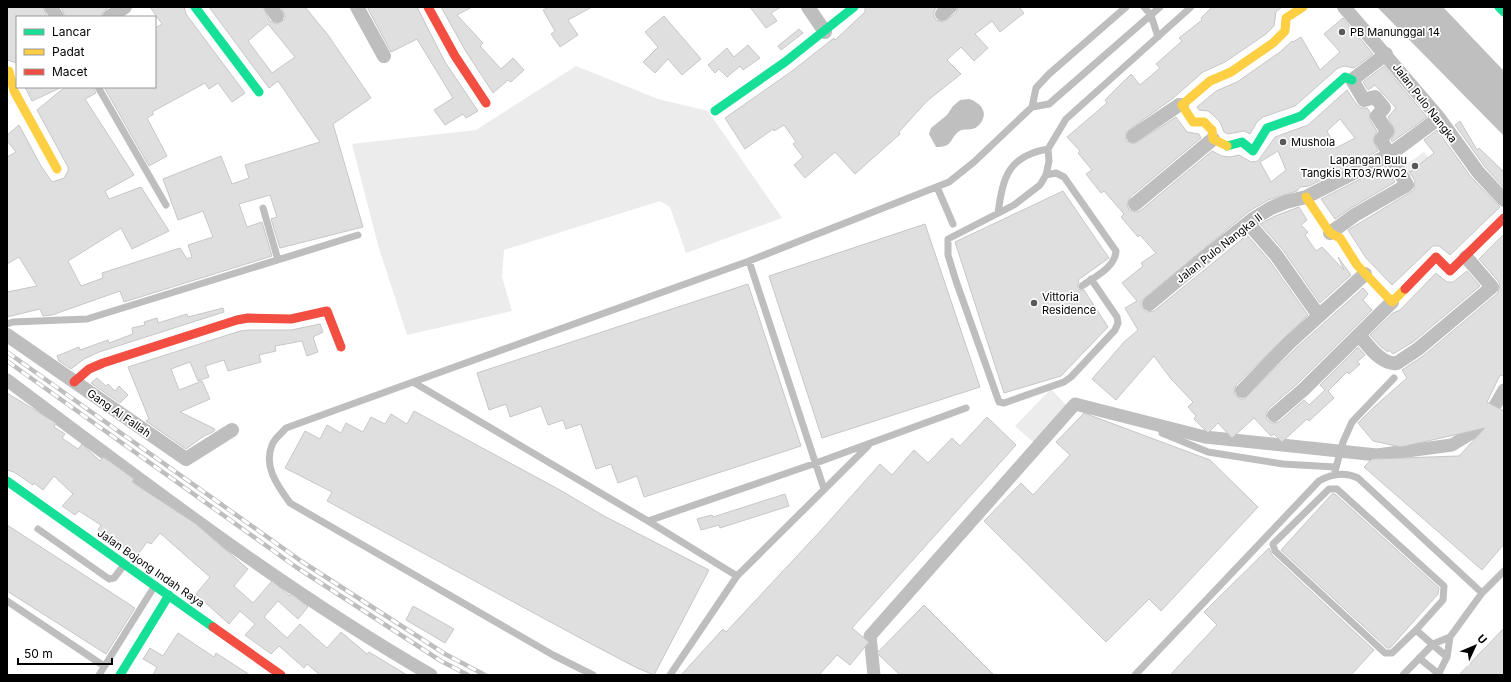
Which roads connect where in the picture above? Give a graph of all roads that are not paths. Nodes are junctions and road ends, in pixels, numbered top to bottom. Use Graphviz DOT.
graph roads {
  1 [pos="51,7"];
  2 [pos="195,7"];
  3 [pos="357,7"];
  4 [pos="428,7"];
  5 [pos="808,7"];
  6 [pos="854,7"];
  7 [pos="1126,7"];
  8 [pos="1144,7"];
  9 [pos="1160,7"];
  10 [pos="1191,7"];
  11 [pos="1303,7"];
  12 [pos="1344,7"];
  13 [pos="1499,7"];
  14 [pos="1504,12"];
  15 [pos="1151,15"];
  16 [pos="56,16"];
  17 [pos="824,32"];
  18 [pos="1158,37"];
  19 [pos="1386,54"];
  20 [pos="384,56"];
  21 [pos="11,70"];
  22 [pos="1352,80"];
  23 [pos="99,88"];
  24 [pos="259,92"];
  25 [pos="486,103"];
  26 [pos="1182,105"];
  27 [pos="1032,107"];
  28 [pos="715,111"];
  29 [pos="1439,118"];
  30 [pos="1133,136"];
  31 [pos="1213,139"];
  32 [pos="1048,149"];
  33 [pos="1389,155"];
  34 [pos="57,169"];
  35 [pos="1046,174"];
  36 [pos="937,187"];
  37 [pos="1306,197"];
  38 [pos="1504,200"];
  39 [pos="1135,204"];
  40 [pos="166,205"];
  41 [pos="263,208"];
  42 [pos="998,213"];
  43 [pos="1504,218"];
  44 [pos="1248,223"];
  45 [pos="953,224"];
  46 [pos="1330,233"];
  47 [pos="358,235"];
  48 [pos="1466,257"];
  49 [pos="278,260"];
  50 [pos="749,261"];
  51 [pos="1366,274"];
  52 [pos="1091,279"];
  53 [pos="1082,286"];
  54 [pos="1392,302"];
  55 [pos="1149,304"];
  56 [pos="1319,316"];
  57 [pos="7,324"];
  58 [pos="7,335"];
  59 [pos="1358,335"];
  60 [pos="341,347"];
  61 [pos="1394,378"];
  62 [pos="74,382"];
  63 [pos="413,382"];
  64 [pos="1242,391"];
  65 [pos="966,408"];
  66 [pos="1274,415"];
  67 [pos="232,430"];
  68 [pos="1162,433"];
  69 [pos="870,444"];
  70 [pos="1336,463"];
  71 [pos="816,464"];
  72 [pos="1334,475"];
  73 [pos="7,481"];
  74 [pos="824,489"];
  75 [pos="648,521"];
  76 [pos="38,529"];
  77 [pos="125,564"];
  78 [pos="1504,571"];
  79 [pos="738,576"];
  80 [pos="155,586"];
  81 [pos="1482,593"];
  82 [pos="169,595"];
  83 [pos="7,600"];
  84 [pos="1416,630"];
  85 [pos="1450,637"];
  86 [pos="1433,644"];
  87 [pos="1447,657"];
  88 [pos="1419,658"];
  89 [pos="104,666"];
  90 [pos="276,674"];
  91 [pos="99,675"];
  92 [pos="120,675"];
  93 [pos="593,675"];
  94 [pos="670,675"];
  95 [pos="1135,675"];
  96 [pos="1403,675"];
  97 [pos="1439,675"];
  1 -- 16 [label="street"];
  2 -- 24 [label="main road"];
  3 -- 20 [label="street"];
  4 -- 25 [label="main road"];
  5 -- 17 [label="street"];
  6 -- 17 [label="main road"];
  7 -- 27 [label="lane"];
  8 -- 15 [label="lane"];
  9 -- 15 [label="lane"];
  10 -- 18 [label="lane"];
  11 -- 26 [label="main road"];
  12 -- 19 [label="street, Jalan Pulo Nangka"];
  13 -- 14 [label="main road"];
  15 -- 18 [label="lane"];
  15 -- 27 [label="lane"];
  17 -- 28 [label="main road"];
  18 -- 32 [label="lane"];
  19 -- 22 [label="street"];
  19 -- 29 [label="street, Jalan Pulo Nangka"];
  21 -- 34 [label="main road"];
  22 -- 31 [label="main road"];
  22 -- 33 [label="street"];
  23 -- 40 [label="lane"];
  26 -- 30 [label="street"];
  26 -- 31 [label="main road"];
  27 -- 36 [label="lane"];
  29 -- 33 [label="street, Jalan Pulo Nangka II"];
  29 -- 38 [label="street, Jalan Pulo Nangka"];
  31 -- 39 [label="street"];
  32 -- 35 [label="lane"];
  32 -- 42 [label="lane"];
  33 -- 37 [label="street, Jalan Pulo Nangka II"];
  33 -- 46 [label="street"];
  35 -- 42 [label="lane"];
  35 -- 52 [label="lane"];
  36 -- 45 [label="lane"];
  36 -- 50 [label="lane"];
  37 -- 44 [label="street, Jalan Pulo Nangka II"];
  37 -- 46 [label="main road"];
  41 -- 49 [label="lane"];
  42 -- 52 [label="lane"];
  43 -- 48 [label="main road"];
  44 -- 55 [label="street, Jalan Pulo Nangka II"];
  44 -- 56 [label="street"];
  46 -- 51 [label="main road"];
  47 -- 49 [label="lane"];
  48 -- 54 [label="main road"];
  48 -- 59 [label="street"];
  49 -- 57 [label="lane"];
  50 -- 63 [label="lane"];
  50 -- 71 [label="lane"];
  51 -- 54 [label="main road"];
  51 -- 56 [label="street"];
  52 -- 53 [label="lane"];
  54 -- 59 [label="street"];
  56 -- 64 [label="street"];
  58 -- 62 [label="street, Gang Al Fallah"];
  59 -- 66 [label="street"];
  60 -- 62 [label="main road"];
  61 -- 70 [label="lane"];
  62 -- 67 [label="street, Gang Al Fallah"];
  63 -- 75 [label="lane"];
  63 -- 93 [label="lane"];
  65 -- 69 [label="lane"];
  68 -- 70 [label="lane"];
  69 -- 71 [label="lane"];
  69 -- 74 [label="lane"];
  70 -- 72 [label="lane"];
  71 -- 74 [label="lane"];
  71 -- 75 [label="lane"];
  72 -- 81 [label="lane"];
  72 -- 95 [label="lane"];
  73 -- 77 [label="main road, Jalan Bojong Indah Raya"];
  74 -- 79 [label="lane"];
  75 -- 79 [label="lane"];
  76 -- 77 [label="lane"];
  77 -- 80 [label="main road, Jalan Bojong Indah Raya"];
  78 -- 81 [label="lane"];
  79 -- 94 [label="lane"];
  80 -- 82 [label="main road, Jalan Bojong Indah Raya"];
  80 -- 89 [label="lane"];
  81 -- 85 [label="lane"];
  82 -- 90 [label="main road, Jalan Bojong Indah Raya"];
  82 -- 92 [label="main road"];
  83 -- 89 [label="lane"];
  84 -- 84 [label="lane"];
  84 -- 86 [label="lane"];
  85 -- 86 [label="lane"];
  85 -- 87 [label="lane"];
  86 -- 87 [label="lane"];
  86 -- 88 [label="lane"];
  87 -- 97 [label="lane"];
  88 -- 96 [label="lane"];
  88 -- 97 [label="lane"];
  89 -- 91 [label="lane"];
}
